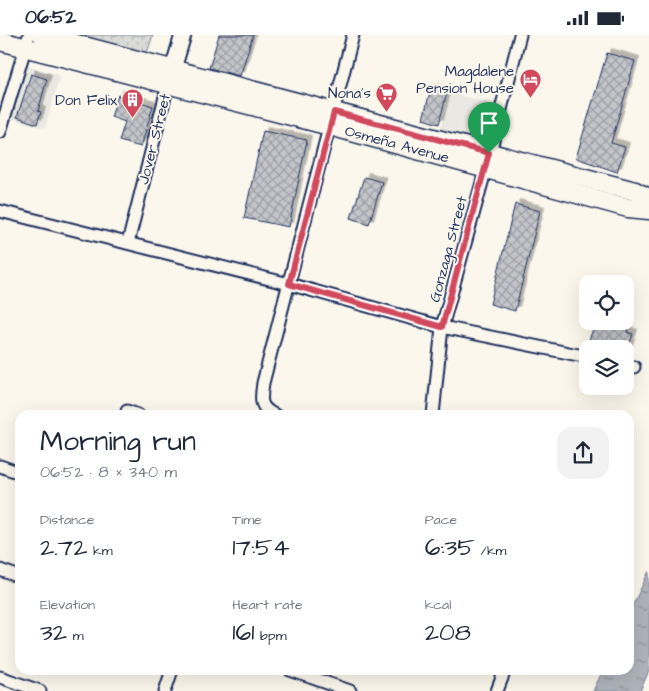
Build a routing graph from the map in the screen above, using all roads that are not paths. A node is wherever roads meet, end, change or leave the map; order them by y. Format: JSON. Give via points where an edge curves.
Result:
{"nodes":[{"id":1,"x":42,"y":35,"type":"edge"},
{"id":2,"x":182,"y":35,"type":"edge"},
{"id":3,"x":354,"y":35,"type":"edge"},
{"id":4,"x":520,"y":35,"type":"edge"},
{"id":5,"x":0,"y":41,"type":"edge"},
{"id":6,"x":27,"y":41,"type":"edge"},
{"id":7,"x":170,"y":77,"type":"junction"},
{"id":8,"x":332,"y":119,"type":"junction"},
{"id":9,"x":0,"y":132,"type":"edge"},
{"id":10,"x":488,"y":161,"type":"junction"},
{"id":11,"x":649,"y":198,"type":"edge"},
{"id":12,"x":649,"y":209,"type":"edge"},
{"id":13,"x":0,"y":211,"type":"edge"},
{"id":14,"x":128,"y":243,"type":"junction"},
{"id":15,"x":289,"y":284,"type":"junction"},
{"id":16,"x":442,"y":327,"type":"junction"},
{"id":17,"x":579,"y":355,"type":"edge"},
{"id":18,"x":266,"y":410,"type":"edge"},
{"id":19,"x":434,"y":410,"type":"edge"},
{"id":20,"x":0,"y":466,"type":"edge"},
{"id":21,"x":15,"y":471,"type":"edge"},
{"id":22,"x":0,"y":570,"type":"edge"},
{"id":23,"x":15,"y":575,"type":"edge"},
{"id":24,"x":170,"y":675,"type":"edge"},
{"id":25,"x":304,"y":675,"type":"edge"},
{"id":26,"x":503,"y":675,"type":"edge"},
{"id":27,"x":0,"y":677,"type":"edge"},
{"id":28,"x":40,"y":691,"type":"edge"},
{"id":29,"x":164,"y":691,"type":"edge"},
{"id":30,"x":350,"y":691,"type":"edge"},
{"id":31,"x":497,"y":691,"type":"edge"}],
"edges":[{"from":1,"to":7,"type":"main road","name":"Osmeña Avenue"},
{"from":2,"to":7,"type":"street","name":"Jover Street"},
{"from":3,"to":8,"type":"street"},
{"from":4,"to":10,"type":"street","name":"Gonzaga Street"},
{"from":5,"to":6,"type":"main road","name":"Osmeña Avenue"},
{"from":6,"to":7,"type":"main road","name":"Osmeña Avenue"},
{"from":6,"to":9,"type":"street"},
{"from":7,"to":8,"type":"main road","name":"Osmeña Avenue"},
{"from":7,"to":14,"type":"street","name":"Jover Street"},
{"from":8,"to":10,"type":"main road","name":"Osmeña Avenue"},
{"from":8,"to":15,"type":"street"},
{"from":10,"to":11,"type":"main road","name":"Osmeña Avenue","via":[[635,191]]},
{"from":10,"to":12,"type":"main road","name":"Osmeña Avenue","via":[[628,208]]},
{"from":10,"to":16,"type":"street","name":"Gonzaga Street"},
{"from":13,"to":14,"type":"street"},
{"from":14,"to":15,"type":"street"},
{"from":15,"to":16,"type":"street"},
{"from":15,"to":18,"type":"street","via":[[263,383],[260,401]]},
{"from":16,"to":17,"type":"street"},
{"from":16,"to":19,"type":"street","name":"Gonzaga Street"},
{"from":20,"to":21,"type":"street"},
{"from":22,"to":23,"type":"street"},
{"from":24,"to":29,"type":"street"},
{"from":25,"to":30,"type":"street"},
{"from":26,"to":31,"type":"street"},
{"from":27,"to":28,"type":"street"}]}
